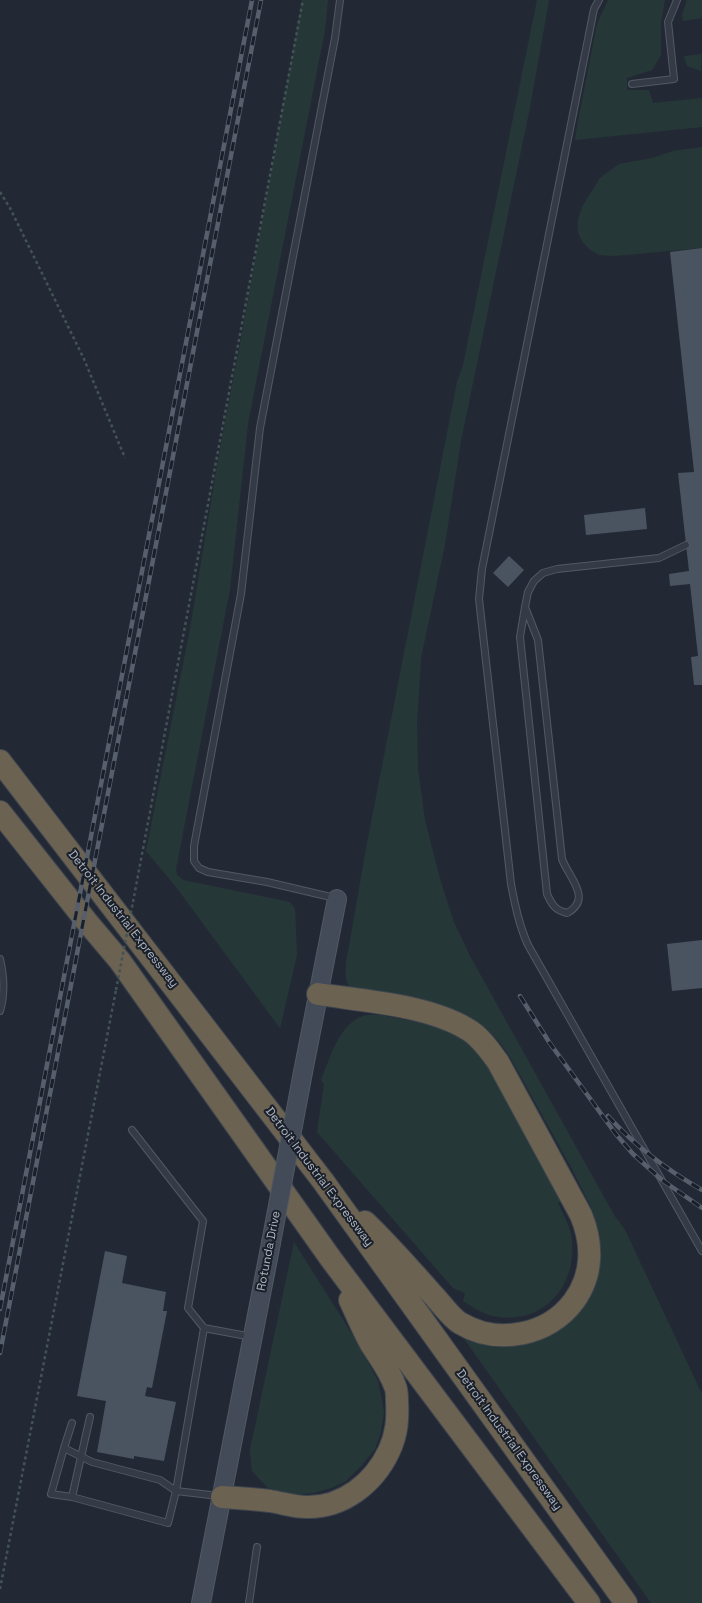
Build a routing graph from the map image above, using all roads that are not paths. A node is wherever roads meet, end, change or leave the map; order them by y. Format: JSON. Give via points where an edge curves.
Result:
{"nodes":[{"id":1,"x":340,"y":0,"type":"edge"},
{"id":2,"x":599,"y":0,"type":"edge"},
{"id":3,"x":677,"y":0,"type":"edge"},
{"id":4,"x":632,"y":84,"type":"dead end"},
{"id":5,"x":686,"y":546,"type":"dead end"},
{"id":6,"x":526,"y":607,"type":"junction"},
{"id":7,"x":0,"y":761,"type":"edge"},
{"id":8,"x":0,"y":812,"type":"edge"},
{"id":9,"x":337,"y":899,"type":"joint"},
{"id":10,"x":0,"y":959,"type":"edge"},
{"id":11,"x":318,"y":994,"type":"junction"},
{"id":12,"x":0,"y":1011,"type":"edge"},
{"id":13,"x":132,"y":1130,"type":"dead end"},
{"id":14,"x":323,"y":1181,"type":"junction"},
{"id":15,"x":702,"y":1251,"type":"edge"},
{"id":16,"x":331,"y":1259,"type":"junction"},
{"id":17,"x":204,"y":1328,"type":"junction"},
{"id":18,"x":253,"y":1337,"type":"junction"},
{"id":19,"x":90,"y":1417,"type":"dead end"},
{"id":20,"x":72,"y":1423,"type":"dead end"},
{"id":21,"x":64,"y":1448,"type":"junction"},
{"id":22,"x":81,"y":1458,"type":"junction"},
{"id":23,"x":176,"y":1491,"type":"junction"},
{"id":24,"x":222,"y":1496,"type":"junction"},
{"id":25,"x":72,"y":1497,"type":"junction"},
{"id":26,"x":257,"y":1547,"type":"dead end"},
{"id":27,"x":201,"y":1603,"type":"edge"},
{"id":28,"x":249,"y":1603,"type":"edge"},
{"id":29,"x":590,"y":1603,"type":"edge"},
{"id":30,"x":626,"y":1603,"type":"edge"}],
"edges":[{"from":1,"to":9,"type":"lane","via":[[335,38],[260,428],[241,594],[194,846],[194,861],[199,868],[208,872],[267,882]]},
{"from":2,"to":15,"type":"lane","via":[[594,9],[482,569],[479,599],[511,884],[522,931]]},
{"from":3,"to":4,"type":"lane","via":[[668,22],[674,79]]},
{"from":5,"to":6,"type":"lane","via":[[659,558],[557,569],[543,573],[534,581],[528,592]]},
{"from":6,"to":6,"type":"lane","via":[[520,637],[547,894],[552,905],[567,913],[575,909],[579,895],[562,859],[538,640]]},
{"from":7,"to":14,"type":"highway","name":"Detroit Industrial Expressway"},
{"from":8,"to":16,"type":"highway","via":[[120,961]]},
{"from":9,"to":11,"type":"main road","name":"Rotunda Drive"},
{"from":10,"to":12,"type":"lane","via":[[4,974],[4,991]]},
{"from":11,"to":14,"type":"highway","via":[[432,1014],[469,1029],[483,1043],[498,1062],[581,1215],[589,1237],[590,1256],[587,1275],[580,1293],[554,1321],[536,1330],[516,1335],[488,1334],[473,1330],[459,1322],[396,1252]]},
{"from":11,"to":18,"type":"main road","name":"Rotunda Drive","bridge":true},
{"from":13,"to":17,"type":"lane","via":[[203,1220],[188,1308]]},
{"from":14,"to":30,"type":"highway","name":"Detroit Industrial Expressway"},
{"from":16,"to":24,"type":"highway","via":[[366,1333],[396,1387],[398,1419],[392,1444],[375,1474],[365,1484],[353,1494],[325,1506],[307,1507]]},
{"from":16,"to":29,"type":"highway"},
{"from":17,"to":18,"type":"lane"},
{"from":17,"to":23,"type":"lane"},
{"from":18,"to":24,"type":"main road","name":"Rotunda Drive"},
{"from":19,"to":22,"type":"lane"},
{"from":20,"to":21,"type":"lane"},
{"from":21,"to":22,"type":"lane"},
{"from":21,"to":25,"type":"lane","via":[[51,1494]]},
{"from":22,"to":23,"type":"lane","via":[[160,1480]]},
{"from":22,"to":25,"type":"lane"},
{"from":23,"to":24,"type":"lane"},
{"from":23,"to":25,"type":"lane","via":[[168,1523]]},
{"from":24,"to":27,"type":"main road","name":"Rotunda Drive"},
{"from":26,"to":28,"type":"lane"}]}
